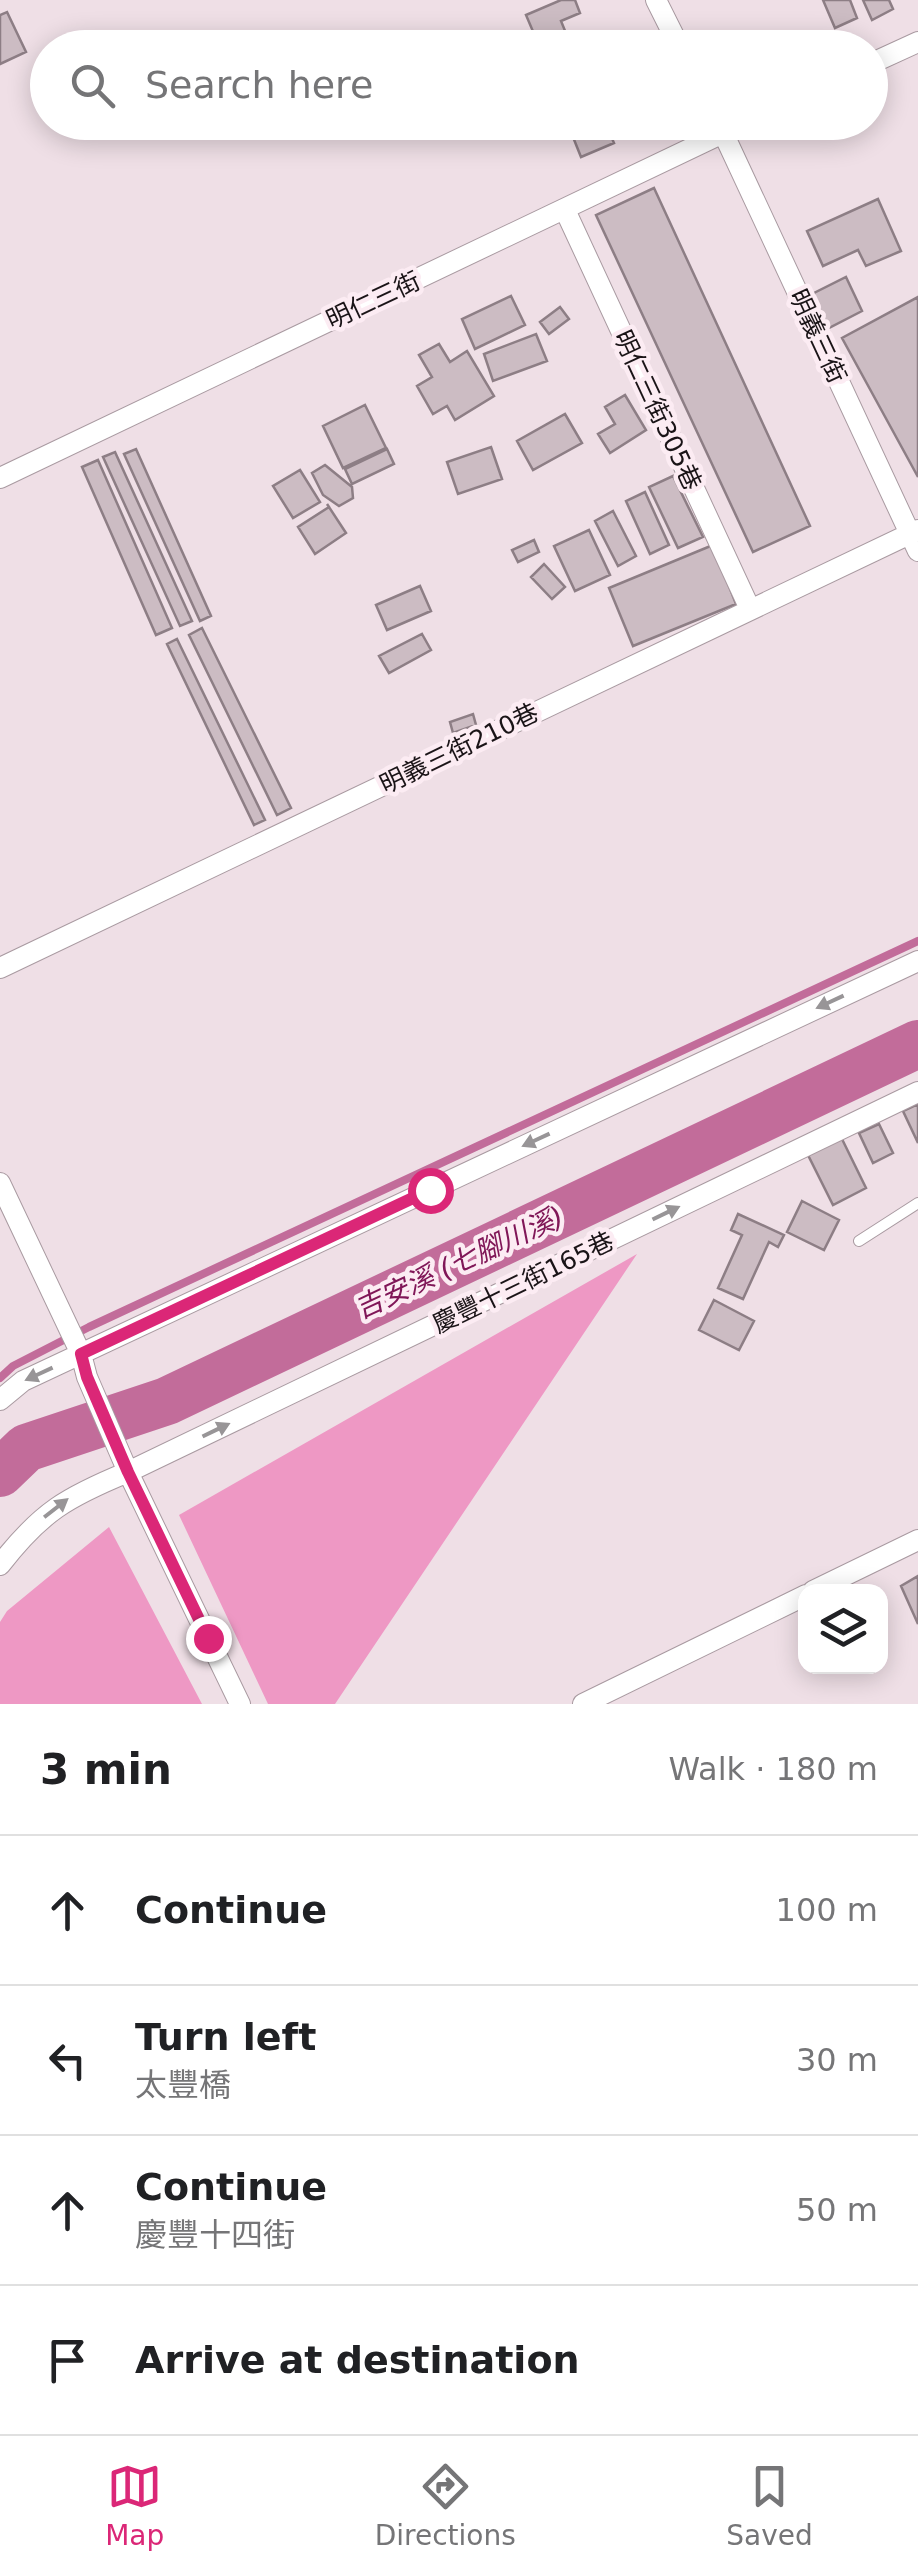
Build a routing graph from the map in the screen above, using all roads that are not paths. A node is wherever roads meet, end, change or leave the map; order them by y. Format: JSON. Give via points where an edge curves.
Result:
{"nodes":[{"id":1,"x":656,"y":0,"type":"edge"},
{"id":2,"x":671,"y":30,"type":"edge"},
{"id":3,"x":918,"y":42,"type":"edge"},
{"id":4,"x":888,"y":56,"type":"edge"},
{"id":5,"x":698,"y":140,"type":"edge"},
{"id":6,"x":727,"y":140,"type":"edge"},
{"id":7,"x":565,"y":210,"type":"junction"},
{"id":8,"x":0,"y":478,"type":"edge"},
{"id":9,"x":915,"y":538,"type":"edge"},
{"id":10,"x":750,"y":610,"type":"junction"},
{"id":11,"x":918,"y":960,"type":"edge"},
{"id":12,"x":0,"y":968,"type":"edge"},
{"id":13,"x":918,"y":1092,"type":"edge"},
{"id":14,"x":0,"y":1183,"type":"edge"},
{"id":15,"x":918,"y":1203,"type":"edge"},
{"id":16,"x":859,"y":1242,"type":"dead end"},
{"id":17,"x":81,"y":1354,"type":"junction"},
{"id":18,"x":0,"y":1400,"type":"edge"},
{"id":19,"x":125,"y":1464,"type":"junction"},
{"id":20,"x":918,"y":1540,"type":"edge"},
{"id":21,"x":0,"y":1565,"type":"edge"},
{"id":22,"x":829,"y":1584,"type":"edge"},
{"id":23,"x":798,"y":1599,"type":"edge"},
{"id":24,"x":240,"y":1704,"type":"edge"},
{"id":25,"x":583,"y":1704,"type":"edge"}],
"edges":[{"from":1,"to":2,"type":"street"},
{"from":3,"to":4,"type":"street"},
{"from":5,"to":7,"type":"street","name":"明仁三街"},
{"from":6,"to":9,"type":"street","name":"明義三街"},
{"from":7,"to":8,"type":"street","name":"明仁三街"},
{"from":7,"to":10,"type":"street","name":"明仁三街305巷"},
{"from":9,"to":10,"type":"street","name":"明義三街210巷"},
{"from":10,"to":12,"type":"street","name":"明義三街210巷"},
{"from":11,"to":17,"type":"street","one_way":true},
{"from":19,"to":13,"type":"street","name":"慶豐十三街165巷","one_way":true},
{"from":14,"to":17,"type":"street"},
{"from":15,"to":16,"type":"lane"},
{"from":17,"to":18,"type":"street","one_way":true,"via":[[23,1381]]},
{"from":17,"to":19,"type":"street"},
{"from":21,"to":19,"type":"street","name":"慶豐十三街165巷","one_way":true,"via":[[26,1532]]},
{"from":19,"to":24,"type":"street"},
{"from":20,"to":22,"type":"street"},
{"from":23,"to":25,"type":"street"}]}
